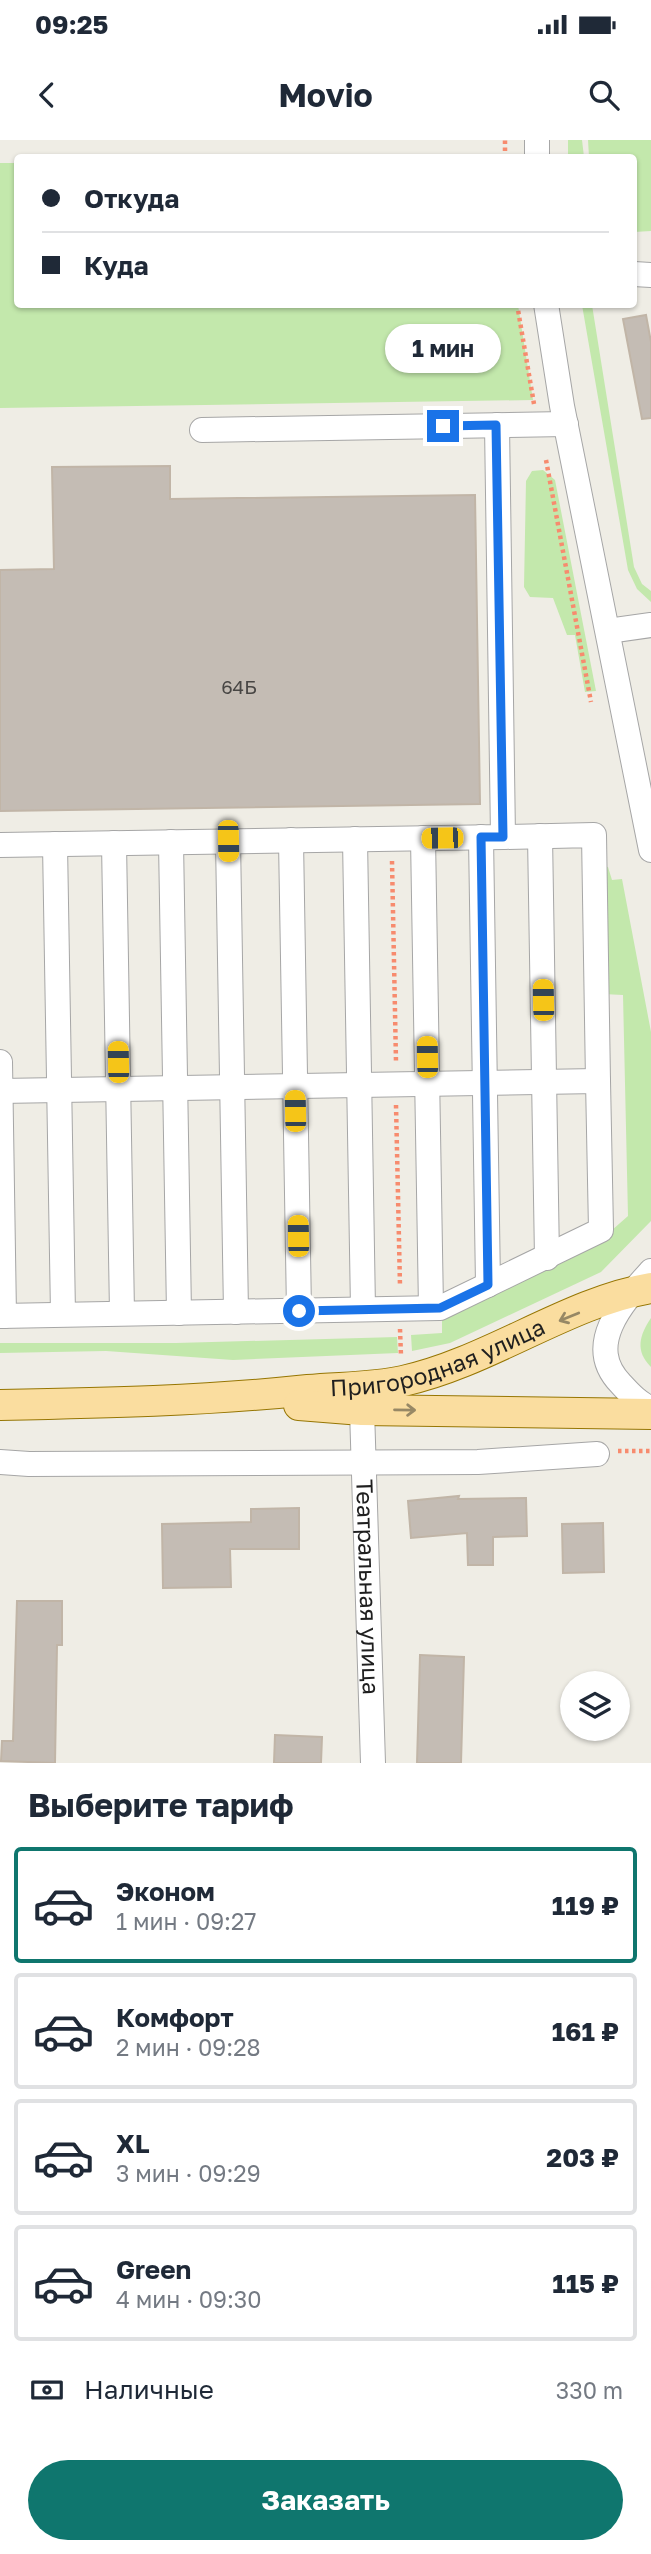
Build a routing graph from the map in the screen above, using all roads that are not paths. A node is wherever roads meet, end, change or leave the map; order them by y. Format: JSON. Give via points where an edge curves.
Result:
{"nodes":[{"id":1,"x":547,"y":308,"type":"edge"},
{"id":2,"x":566,"y":424,"type":"junction"},
{"id":3,"x":496,"y":425,"type":"junction"},
{"id":4,"x":202,"y":430,"type":"dead end"},
{"id":5,"x":651,"y":625,"type":"edge"},
{"id":6,"x":608,"y":631,"type":"junction"},
{"id":7,"x":540,"y":836,"type":"junction"},
{"id":8,"x":492,"y":837,"type":"junction"},
{"id":9,"x":423,"y":838,"type":"junction"},
{"id":10,"x":355,"y":839,"type":"junction"},
{"id":11,"x":291,"y":840,"type":"junction"},
{"id":12,"x":228,"y":841,"type":"junction"},
{"id":13,"x":171,"y":842,"type":"junction"},
{"id":14,"x":114,"y":843,"type":"junction"},
{"id":15,"x":55,"y":844,"type":"junction"},
{"id":16,"x":0,"y":845,"type":"edge"},
{"id":17,"x":651,"y":850,"type":"edge"},
{"id":18,"x":0,"y":1062,"type":"edge"},
{"id":19,"x":598,"y":1081,"type":"junction"},
{"id":20,"x":544,"y":1082,"type":"junction"},
{"id":21,"x":485,"y":1083,"type":"junction"},
{"id":22,"x":427,"y":1084,"type":"junction"},
{"id":23,"x":359,"y":1085,"type":"junction"},
{"id":24,"x":295,"y":1086,"type":"junction"},
{"id":25,"x":232,"y":1087,"type":"junction"},
{"id":26,"x":175,"y":1088,"type":"junction"},
{"id":27,"x":119,"y":1089,"type":"junction"},
{"id":28,"x":59,"y":1090,"type":"junction"},
{"id":29,"x":0,"y":1091,"type":"edge"},
{"id":30,"x":547,"y":1258,"type":"junction"},
{"id":31,"x":645,"y":1284,"type":"edge"},
{"id":32,"x":488,"y":1285,"type":"junction"},
{"id":33,"x":431,"y":1308,"type":"junction"},
{"id":34,"x":363,"y":1309,"type":"junction"},
{"id":35,"x":299,"y":1311,"type":"junction"},
{"id":36,"x":178,"y":1312,"type":"junction"},
{"id":37,"x":236,"y":1312,"type":"junction"},
{"id":38,"x":122,"y":1313,"type":"junction"},
{"id":39,"x":63,"y":1314,"type":"junction"},
{"id":40,"x":2,"y":1316,"type":"edge"},
{"id":41,"x":215,"y":1400,"type":"junction"},
{"id":42,"x":0,"y":1405,"type":"edge"},
{"id":43,"x":651,"y":1409,"type":"edge"},
{"id":44,"x":362,"y":1410,"type":"junction"},
{"id":45,"x":651,"y":1414,"type":"edge"},
{"id":46,"x":597,"y":1454,"type":"road end"},
{"id":47,"x":364,"y":1461,"type":"junction"},
{"id":48,"x":0,"y":1462,"type":"edge"},
{"id":49,"x":373,"y":1763,"type":"edge"}],
"edges":[{"from":1,"to":2,"type":"street"},
{"from":2,"to":3,"type":"street"},
{"from":2,"to":6,"type":"street"},
{"from":3,"to":4,"type":"street"},
{"from":3,"to":8,"type":"street"},
{"from":5,"to":6,"type":"street"},
{"from":6,"to":17,"type":"street"},
{"from":7,"to":8,"type":"street"},
{"from":7,"to":19,"type":"street","via":[[594,835]]},
{"from":7,"to":20,"type":"street"},
{"from":8,"to":9,"type":"street"},
{"from":8,"to":21,"type":"street"},
{"from":9,"to":10,"type":"street"},
{"from":9,"to":22,"type":"street"},
{"from":10,"to":11,"type":"street"},
{"from":10,"to":23,"type":"street"},
{"from":11,"to":12,"type":"street"},
{"from":11,"to":24,"type":"street"},
{"from":12,"to":13,"type":"street"},
{"from":12,"to":25,"type":"street"},
{"from":13,"to":14,"type":"street"},
{"from":13,"to":26,"type":"street"},
{"from":14,"to":15,"type":"street"},
{"from":14,"to":27,"type":"street"},
{"from":15,"to":16,"type":"street"},
{"from":15,"to":28,"type":"street"},
{"from":18,"to":29,"type":"street"},
{"from":19,"to":20,"type":"street"},
{"from":19,"to":30,"type":"street","via":[[601,1230]]},
{"from":20,"to":21,"type":"street"},
{"from":20,"to":30,"type":"street"},
{"from":21,"to":22,"type":"street"},
{"from":21,"to":32,"type":"street"},
{"from":22,"to":23,"type":"street"},
{"from":22,"to":33,"type":"street"},
{"from":23,"to":24,"type":"street"},
{"from":23,"to":34,"type":"street"},
{"from":24,"to":25,"type":"street"},
{"from":24,"to":35,"type":"street"},
{"from":25,"to":26,"type":"street"},
{"from":25,"to":37,"type":"street"},
{"from":26,"to":27,"type":"street"},
{"from":26,"to":36,"type":"street"},
{"from":27,"to":28,"type":"street"},
{"from":27,"to":38,"type":"street"},
{"from":28,"to":29,"type":"street"},
{"from":28,"to":39,"type":"street"},
{"from":29,"to":40,"type":"street"},
{"from":30,"to":32,"type":"street"},
{"from":31,"to":41,"type":"main road","name":"Пригородная улица","one_way":true,"via":[[468,1362],[401,1381]]},
{"from":31,"to":43,"type":"street","via":[[615,1314],[605,1338],[606,1362],[631,1395]]},
{"from":32,"to":33,"type":"street"},
{"from":33,"to":34,"type":"street"},
{"from":34,"to":35,"type":"street"},
{"from":35,"to":37,"type":"street"},
{"from":36,"to":37,"type":"street"},
{"from":36,"to":38,"type":"street"},
{"from":38,"to":39,"type":"street"},
{"from":39,"to":40,"type":"street"},
{"from":41,"to":42,"type":"main road","name":"Пригородная улица"},
{"from":41,"to":44,"type":"main road","name":"Пригородная улица"},
{"from":44,"to":45,"type":"main road","name":"Пригородная улица","one_way":true},
{"from":44,"to":47,"type":"street","name":"Театральная улица"},
{"from":46,"to":47,"type":"street","via":[[478,1462]]},
{"from":47,"to":48,"type":"street"},
{"from":47,"to":49,"type":"street","name":"Театральная улица"}]}
